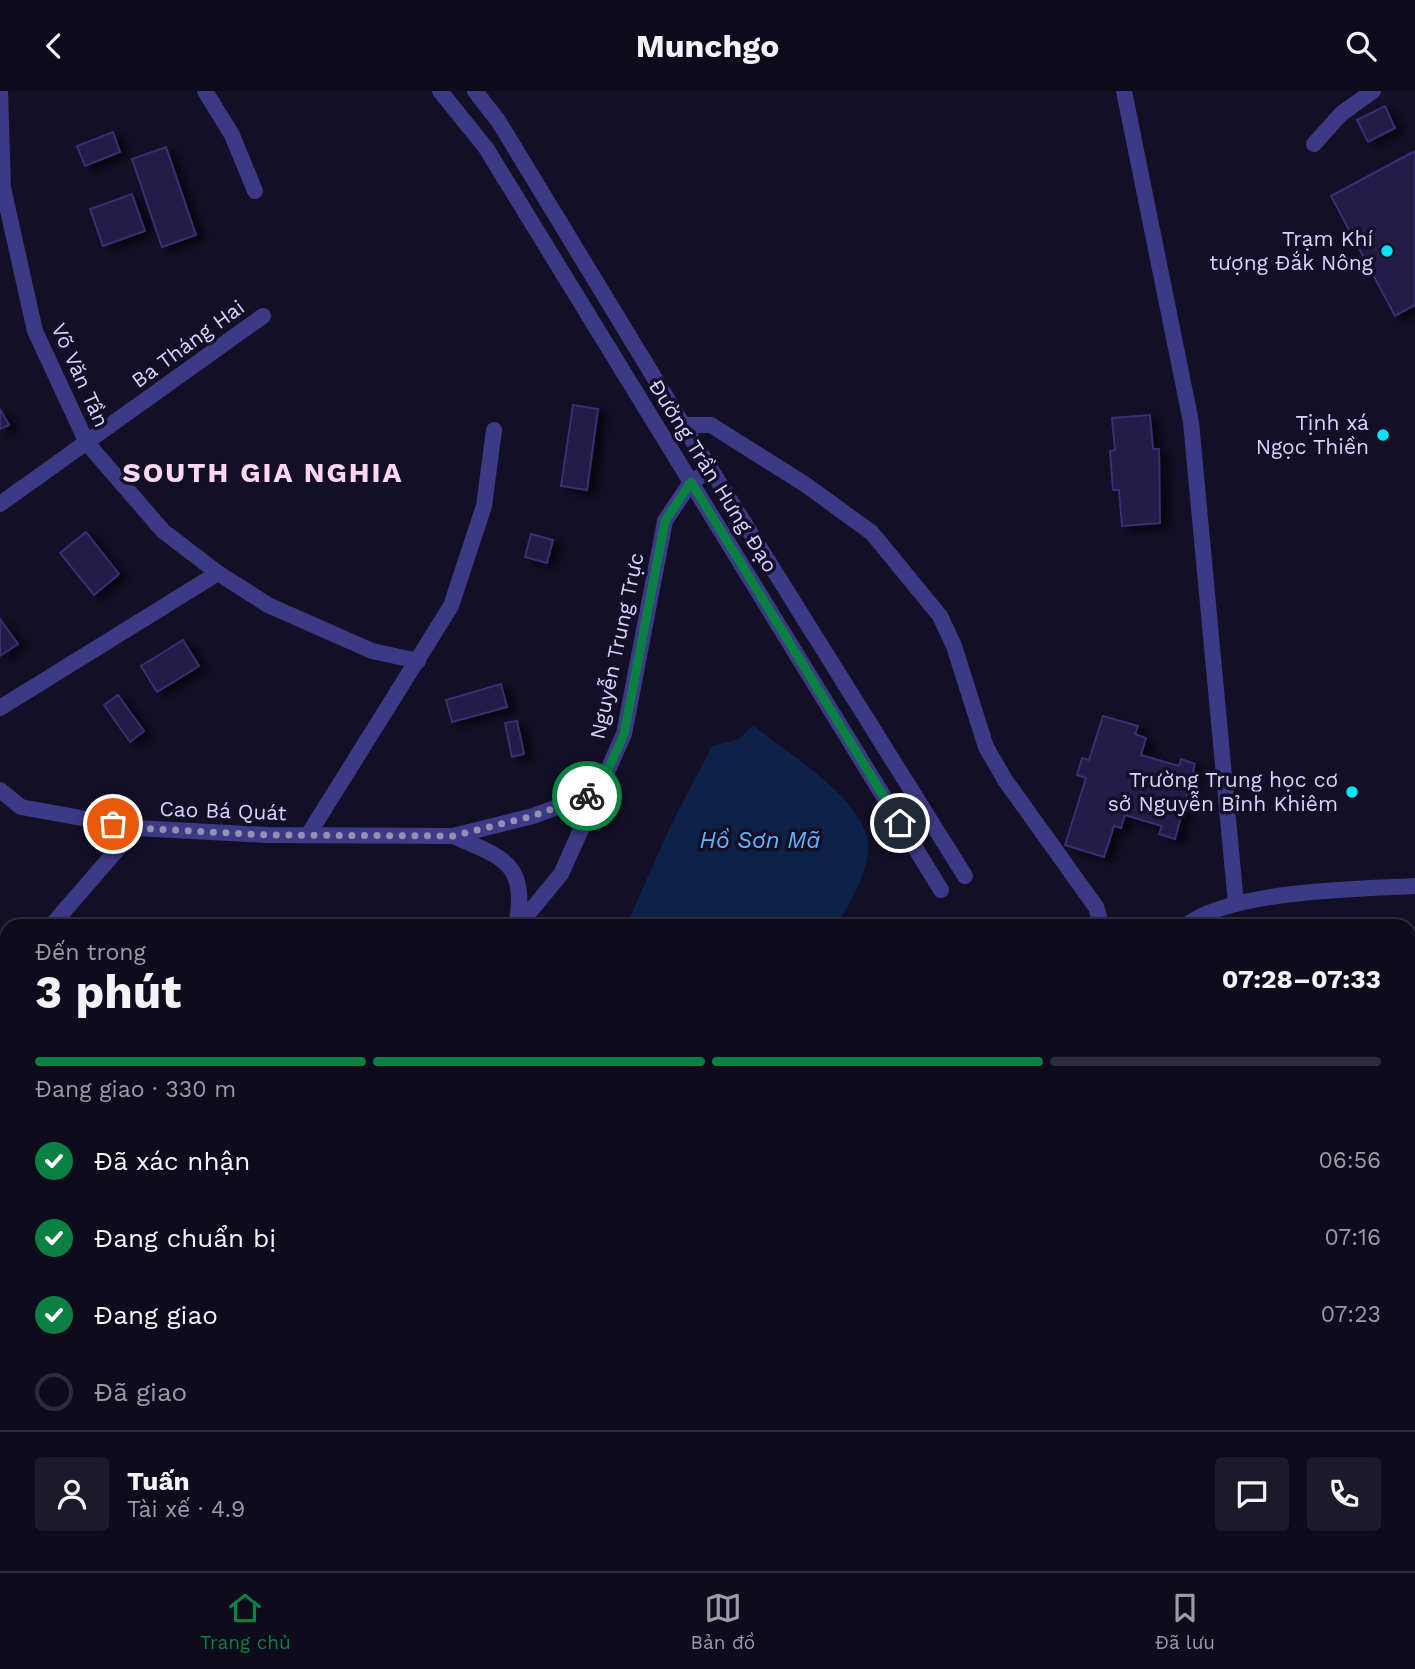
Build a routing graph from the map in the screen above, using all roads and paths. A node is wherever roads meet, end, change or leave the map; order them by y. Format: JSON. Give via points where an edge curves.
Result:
{"nodes":[{"id":1,"x":0,"y":91,"type":"edge"},
{"id":2,"x":205,"y":91,"type":"edge"},
{"id":3,"x":440,"y":91,"type":"edge"},
{"id":4,"x":475,"y":91,"type":"edge"},
{"id":5,"x":1124,"y":91,"type":"edge"},
{"id":6,"x":1373,"y":91,"type":"edge"},
{"id":7,"x":1314,"y":144,"type":"dead end"},
{"id":8,"x":255,"y":191,"type":"dead end"},
{"id":9,"x":263,"y":316,"type":"dead end"},
{"id":10,"x":683,"y":425,"type":"junction"},
{"id":11,"x":494,"y":430,"type":"dead end"},
{"id":12,"x":87,"y":443,"type":"junction"},
{"id":13,"x":712,"y":470,"type":"junction"},
{"id":14,"x":691,"y":482,"type":"junction"},
{"id":15,"x":0,"y":504,"type":"edge"},
{"id":16,"x":218,"y":572,"type":"junction"},
{"id":17,"x":418,"y":661,"type":"junction"},
{"id":18,"x":0,"y":708,"type":"edge"},
{"id":19,"x":868,"y":720,"type":"junction"},
{"id":20,"x":846,"y":734,"type":"junction"},
{"id":21,"x":0,"y":790,"type":"edge"},
{"id":22,"x":598,"y":792,"type":"junction"},
{"id":23,"x":136,"y":828,"type":"junction"},
{"id":24,"x":308,"y":835,"type":"junction"},
{"id":25,"x":453,"y":836,"type":"junction"},
{"id":26,"x":965,"y":876,"type":"dead end"},
{"id":27,"x":1415,"y":886,"type":"edge"},
{"id":28,"x":941,"y":890,"type":"dead end"},
{"id":29,"x":1236,"y":904,"type":"junction"},
{"id":30,"x":57,"y":919,"type":"edge"},
{"id":31,"x":517,"y":919,"type":"edge"},
{"id":32,"x":523,"y":919,"type":"edge"},
{"id":33,"x":1100,"y":919,"type":"edge"},
{"id":34,"x":1201,"y":919,"type":"edge"}],
"edges":[{"from":1,"to":12,"type":"street","name":"Võ Văn Tần","via":[[3,188],[35,331]]},
{"from":2,"to":8,"type":"street","via":[[232,135]]},
{"from":3,"to":14,"type":"street","name":"Đường Trần Hưng Đạo","via":[[486,148]]},
{"from":4,"to":10,"type":"street","name":"Đường Trần Hưng Đạo","via":[[499,122]]},
{"from":5,"to":29,"type":"street","via":[[1191,422]]},
{"from":6,"to":7,"type":"street","via":[[1341,114]]},
{"from":9,"to":12,"type":"street","name":"Ba Tháng Hai"},
{"from":10,"to":13,"type":"street","name":"Đường Trần Hưng Đạo"},
{"from":10,"to":33,"type":"street","via":[[711,425],[872,533],[940,616],[986,747]]},
{"from":11,"to":17,"type":"street","via":[[485,506],[451,606]]},
{"from":12,"to":15,"type":"street","name":"Ba Tháng Hai"},
{"from":12,"to":16,"type":"street","name":"Võ Văn Tần","via":[[163,531]]},
{"from":13,"to":14,"type":"street"},
{"from":13,"to":19,"type":"street","name":"Đường Trần Hưng Đạo"},
{"from":14,"to":20,"type":"street","name":"Đường Trần Hưng Đạo"},
{"from":14,"to":22,"type":"street","name":"Nguyễn Trung Trực","via":[[665,521],[624,734]]},
{"from":16,"to":17,"type":"street","name":"Võ Văn Tần","via":[[268,605],[372,651]]},
{"from":16,"to":18,"type":"street"},
{"from":17,"to":24,"type":"street"},
{"from":19,"to":20,"type":"street"},
{"from":19,"to":26,"type":"street","name":"Đường Trần Hưng Đạo"},
{"from":20,"to":28,"type":"street","name":"Đường Trần Hưng Đạo"},
{"from":21,"to":23,"type":"street","name":"Cao Bá Quát","via":[[21,807]]},
{"from":22,"to":25,"type":"street","name":"Cao Bá Quát","via":[[533,816]]},
{"from":22,"to":32,"type":"street","name":"Nguyễn Trung Trực","via":[[561,874]]},
{"from":23,"to":24,"type":"street","name":"Cao Bá Quát"},
{"from":23,"to":30,"type":"street"},
{"from":24,"to":25,"type":"street","name":"Cao Bá Quát"},
{"from":25,"to":31,"type":"street","name":"Cao Bá Quát","via":[[502,857],[516,876]]},
{"from":27,"to":29,"type":"street","via":[[1286,894]]},
{"from":29,"to":34,"type":"street"}]}
